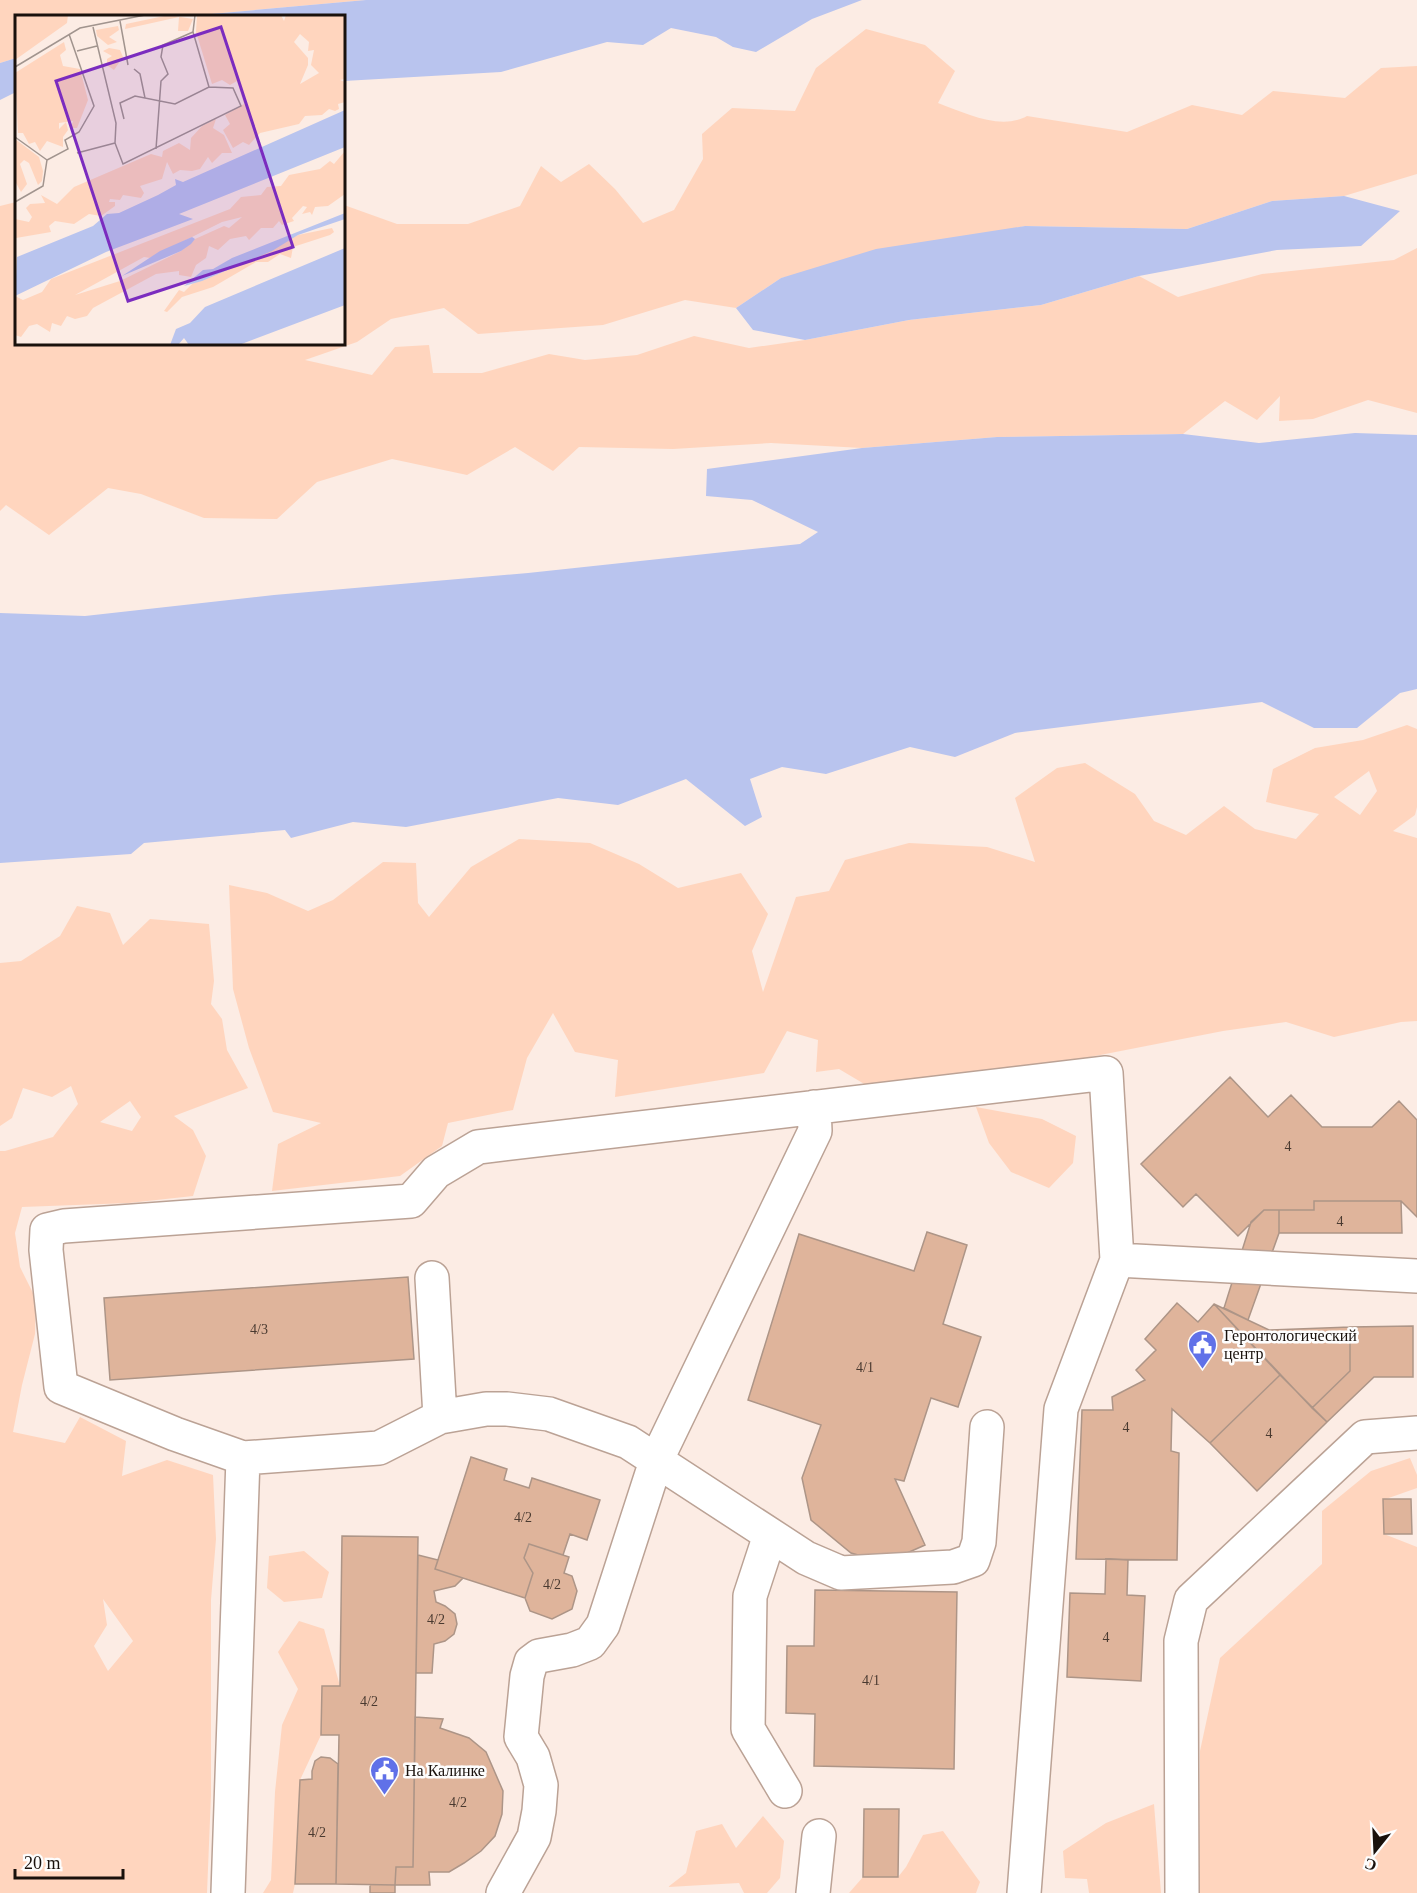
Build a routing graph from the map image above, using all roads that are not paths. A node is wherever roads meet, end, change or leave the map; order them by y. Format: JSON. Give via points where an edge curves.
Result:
{"nodes":[{"id":1,"x":814,"y":1107,"type":"junction"},
{"id":2,"x":1117,"y":1260,"type":"junction"},
{"id":3,"x":1417,"y":1276,"type":"edge"},
{"id":4,"x":432,"y":1278,"type":"dead end"},
{"id":5,"x":440,"y":1417,"type":"junction"},
{"id":6,"x":987,"y":1427,"type":"dead end"},
{"id":7,"x":1417,"y":1433,"type":"edge"},
{"id":8,"x":243,"y":1458,"type":"junction"},
{"id":9,"x":656,"y":1461,"type":"junction"},
{"id":10,"x":770,"y":1535,"type":"junction"},
{"id":11,"x":785,"y":1791,"type":"dead end"},
{"id":12,"x":819,"y":1836,"type":"dead end"},
{"id":13,"x":228,"y":1893,"type":"edge"},
{"id":14,"x":503,"y":1893,"type":"edge"},
{"id":15,"x":813,"y":1893,"type":"edge"},
{"id":16,"x":1024,"y":1893,"type":"edge"},
{"id":17,"x":1182,"y":1893,"type":"edge"}],
"edges":[{"from":1,"to":2,"type":"lane","via":[[1106,1073]]},
{"from":1,"to":8,"type":"lane","via":[[478,1147],[436,1172],[411,1201],[47,1230],[61,1387]]},
{"from":1,"to":9,"type":"lane","via":[[814,1131]]},
{"from":2,"to":3,"type":"lane"},
{"from":2,"to":16,"type":"lane","via":[[1060,1408]]},
{"from":4,"to":5,"type":"lane"},
{"from":5,"to":8,"type":"lane","via":[[379,1448]]},
{"from":5,"to":9,"type":"lane","via":[[486,1409],[549,1414],[628,1442]]},
{"from":6,"to":10,"type":"lane","via":[[979,1542],[973,1560],[953,1567],[842,1573],[806,1558]]},
{"from":7,"to":17,"type":"lane","via":[[1365,1437],[1191,1600],[1181,1641]]},
{"from":8,"to":13,"type":"lane"},
{"from":9,"to":10,"type":"lane"},
{"from":9,"to":14,"type":"lane","via":[[603,1625],[590,1642],[539,1656],[531,1662],[520,1737],[533,1757],[541,1785],[539,1811],[534,1837]]},
{"from":10,"to":11,"type":"lane","via":[[750,1596],[748,1728]]},
{"from":12,"to":15,"type":"lane"}]}
